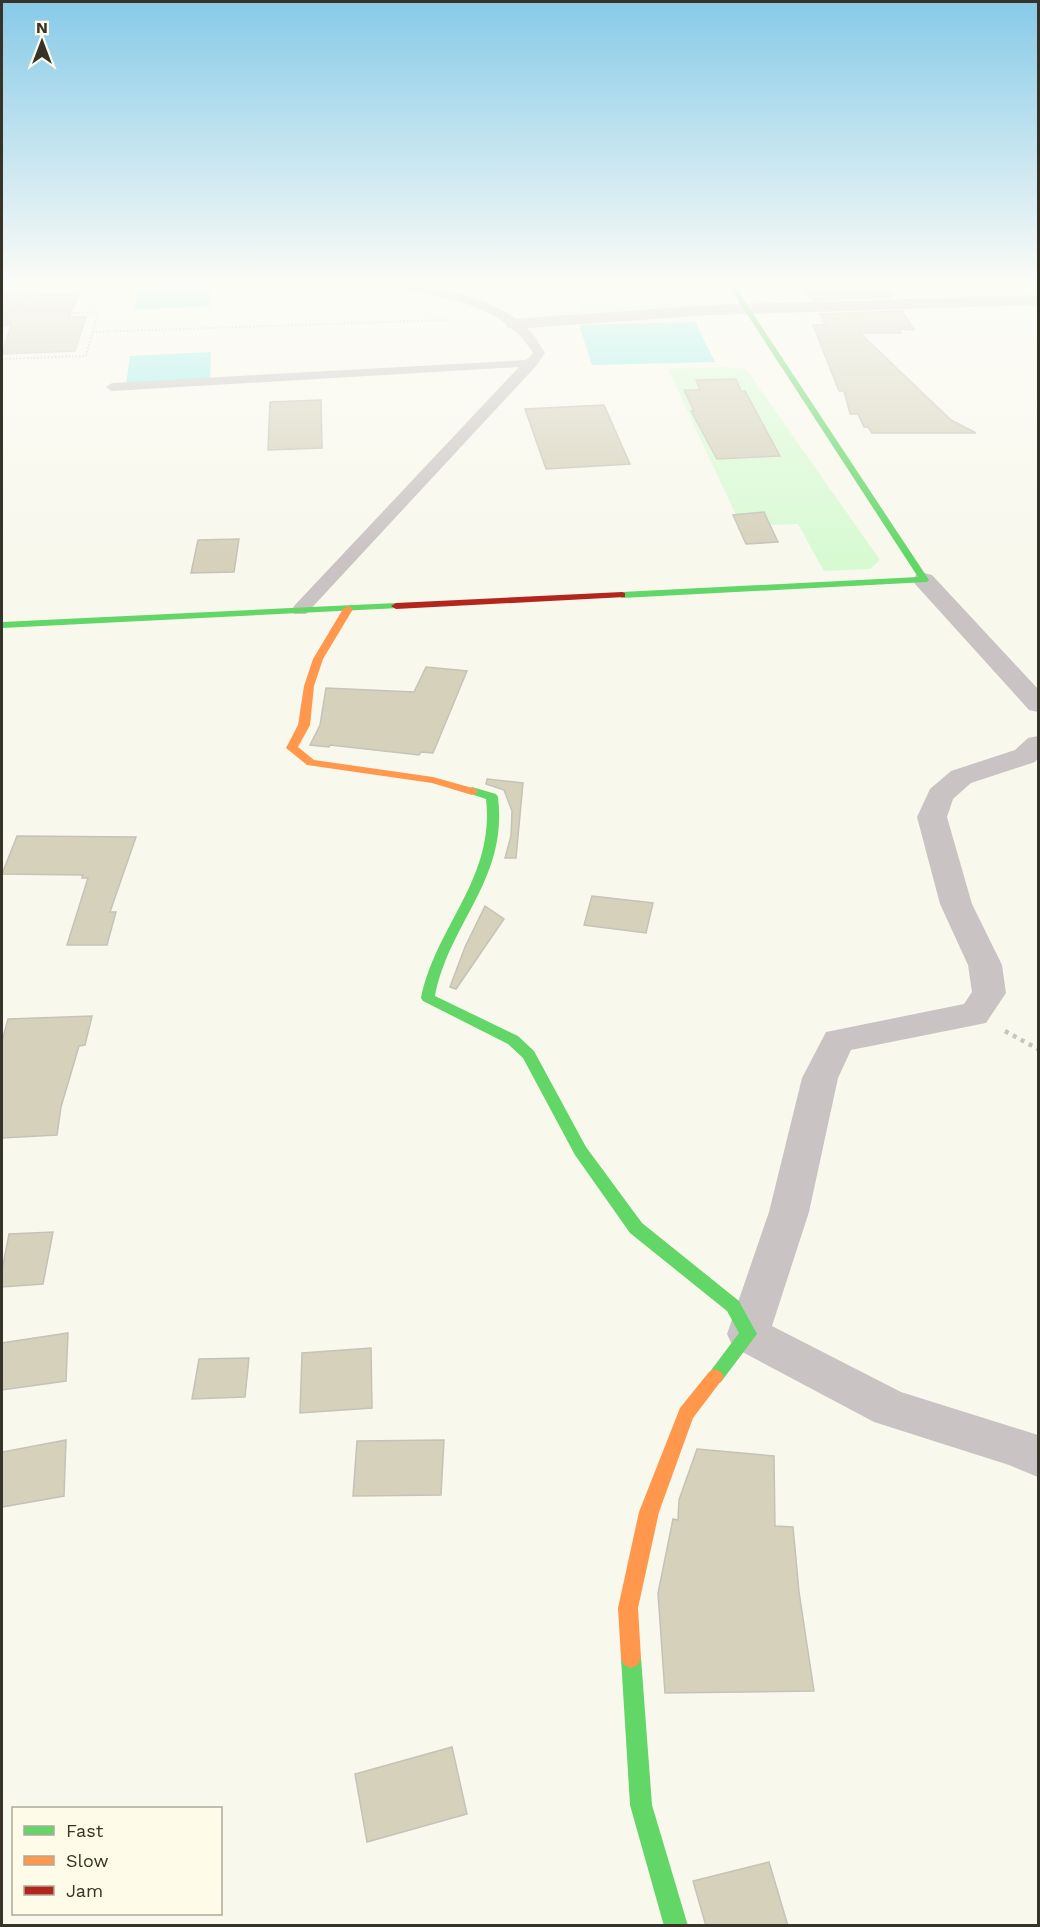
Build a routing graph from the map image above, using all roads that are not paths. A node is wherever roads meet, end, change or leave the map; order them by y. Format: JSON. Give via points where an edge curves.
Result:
{"nodes":[{"id":1,"x":323,"y":375,"type":"edge"},
{"id":2,"x":521,"y":375,"type":"edge"},
{"id":3,"x":790,"y":375,"type":"edge"},
{"id":4,"x":112,"y":387,"type":"dead end"},
{"id":5,"x":924,"y":580,"type":"junction"},
{"id":6,"x":348,"y":609,"type":"junction"},
{"id":7,"x":300,"y":610,"type":"junction"},
{"id":8,"x":2,"y":625,"type":"edge"},
{"id":9,"x":1038,"y":704,"type":"edge"},
{"id":10,"x":1038,"y":744,"type":"edge"},
{"id":11,"x":748,"y":1334,"type":"junction"},
{"id":12,"x":1038,"y":1457,"type":"edge"},
{"id":13,"x":676,"y":1926,"type":"edge"}],
"edges":[{"from":1,"to":4,"type":"lane"},
{"from":2,"to":7,"type":"lane"},
{"from":3,"to":5,"type":"street"},
{"from":5,"to":6,"type":"street"},
{"from":5,"to":9,"type":"street"},
{"from":6,"to":7,"type":"street"},
{"from":6,"to":11,"type":"street","via":[[318,659],[309,686],[304,725],[292,748],[310,763],[433,780],[492,798],[495,810],[489,860],[432,975],[428,998],[513,1040],[529,1055],[580,1151],[636,1228],[733,1306]]},
{"from":7,"to":8,"type":"street"},
{"from":10,"to":11,"type":"street","via":[[1025,756],[961,777],[940,795],[932,817],[956,904],[985,965],[989,993],[974,1015],[837,1041],[820,1078],[789,1212]]},
{"from":11,"to":12,"type":"street","via":[[890,1408]]},
{"from":11,"to":13,"type":"street","via":[[686,1414],[649,1512],[628,1608],[641,1805]]}]}
